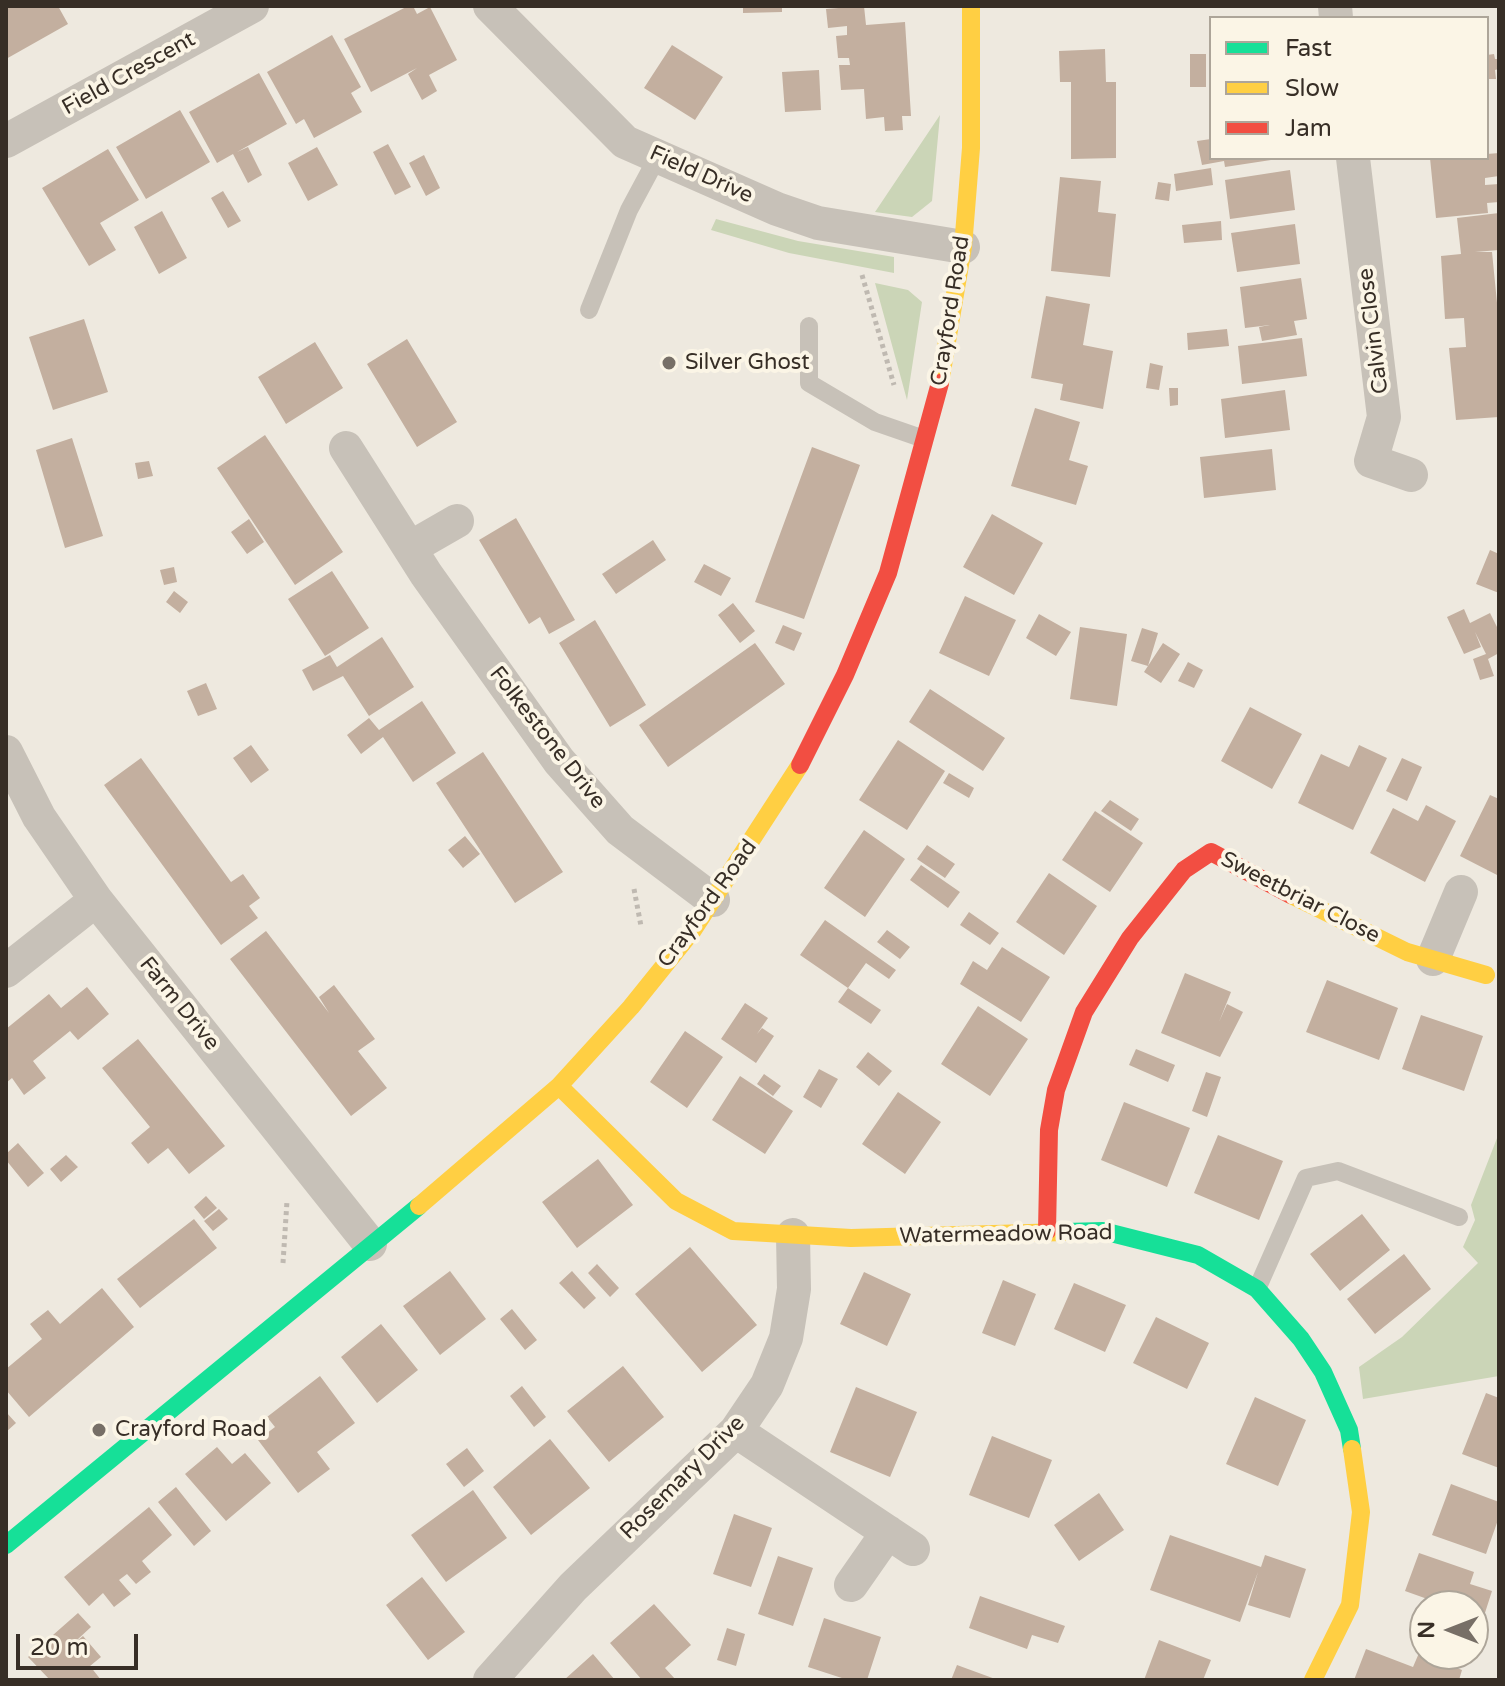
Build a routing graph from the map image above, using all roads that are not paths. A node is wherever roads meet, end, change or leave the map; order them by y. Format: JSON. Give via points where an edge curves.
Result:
{"nodes":[{"id":1,"x":252,"y":6,"type":"edge"},
{"id":2,"x":490,"y":6,"type":"edge"},
{"id":3,"x":971,"y":6,"type":"edge"},
{"id":4,"x":6,"y":141,"type":"edge"},
{"id":5,"x":658,"y":156,"type":"junction"},
{"id":6,"x":1353,"y":160,"type":"edge"},
{"id":7,"x":963,"y":247,"type":"junction"},
{"id":8,"x":589,"y":310,"type":"dead end"},
{"id":9,"x":809,"y":326,"type":"dead end"},
{"id":10,"x":926,"y":440,"type":"junction"},
{"id":11,"x":346,"y":448,"type":"dead end"},
{"id":12,"x":1411,"y":475,"type":"dead end"},
{"id":13,"x":457,"y":521,"type":"dead end"},
{"id":14,"x":410,"y":548,"type":"junction"},
{"id":15,"x":6,"y":752,"type":"edge"},
{"id":16,"x":1461,"y":892,"type":"dead end"},
{"id":17,"x":96,"y":900,"type":"junction"},
{"id":18,"x":713,"y":900,"type":"junction"},
{"id":19,"x":1433,"y":959,"type":"junction"},
{"id":20,"x":6,"y":971,"type":"edge"},
{"id":21,"x":1486,"y":975,"type":"dead end"},
{"id":22,"x":559,"y":1086,"type":"junction"},
{"id":23,"x":1459,"y":1217,"type":"dead end"},
{"id":24,"x":1047,"y":1231,"type":"junction"},
{"id":25,"x":793,"y":1235,"type":"junction"},
{"id":26,"x":370,"y":1244,"type":"junction"},
{"id":27,"x":1257,"y":1289,"type":"junction"},
{"id":28,"x":736,"y":1431,"type":"junction"},
{"id":29,"x":6,"y":1545,"type":"edge"},
{"id":30,"x":851,"y":1585,"type":"dead end"},
{"id":31,"x":490,"y":1680,"type":"edge"},
{"id":32,"x":1313,"y":1680,"type":"edge"}],
"edges":[{"from":1,"to":4,"type":"street","name":"Field Crescent"},
{"from":2,"to":5,"type":"street","name":"Field Drive","via":[[625,142]]},
{"from":3,"to":7,"type":"street","name":"Crayford Road","via":[[971,148]]},
{"from":5,"to":7,"type":"street","name":"Field Drive","via":[[818,223]]},
{"from":5,"to":8,"type":"lane","via":[[629,210]]},
{"from":6,"to":12,"type":"street","name":"Calvin Close","via":[[1384,417],[1371,461]]},
{"from":7,"to":10,"type":"street","name":"Crayford Road"},
{"from":9,"to":10,"type":"lane","via":[[809,383],[875,422]]},
{"from":10,"to":18,"type":"street","name":"Crayford Road","via":[[888,573],[838,689],[789,786]]},
{"from":11,"to":14,"type":"street","name":"Folkestone Drive"},
{"from":13,"to":14,"type":"street"},
{"from":14,"to":18,"type":"street","name":"Folkestone Drive","via":[[559,761],[635,842]]},
{"from":15,"to":17,"type":"street","name":"Farm Drive","via":[[39,817]]},
{"from":16,"to":19,"type":"street"},
{"from":17,"to":20,"type":"street"},
{"from":17,"to":26,"type":"street","name":"Farm Drive"},
{"from":18,"to":22,"type":"street","name":"Crayford Road","via":[[662,969]]},
{"from":19,"to":21,"type":"street","name":"Sweetbriar Close"},
{"from":19,"to":24,"type":"street","name":"Sweetbriar Close","via":[[1350,927],[1211,852],[1184,870],[1130,938],[1084,1012],[1056,1090],[1049,1130]]},
{"from":22,"to":25,"type":"street","name":"Watermeadow Road","via":[[676,1201],[733,1231]]},
{"from":22,"to":26,"type":"street","name":"Crayford Road"},
{"from":23,"to":27,"type":"lane","via":[[1338,1171],[1306,1178]]},
{"from":24,"to":25,"type":"street","name":"Watermeadow Road"},
{"from":24,"to":27,"type":"street","name":"Watermeadow Road","via":[[1103,1231],[1163,1243],[1198,1255]]},
{"from":25,"to":28,"type":"street","name":"Rosemary Drive","via":[[794,1289],[786,1338],[767,1385]]},
{"from":26,"to":29,"type":"street","name":"Crayford Road"},
{"from":27,"to":32,"type":"street","name":"Watermeadow Road","via":[[1323,1372],[1349,1430],[1356,1473],[1361,1512],[1350,1605]]},
{"from":28,"to":30,"type":"street","via":[[900,1540]]},
{"from":28,"to":31,"type":"street","name":"Rosemary Drive","via":[[573,1587]]}]}
